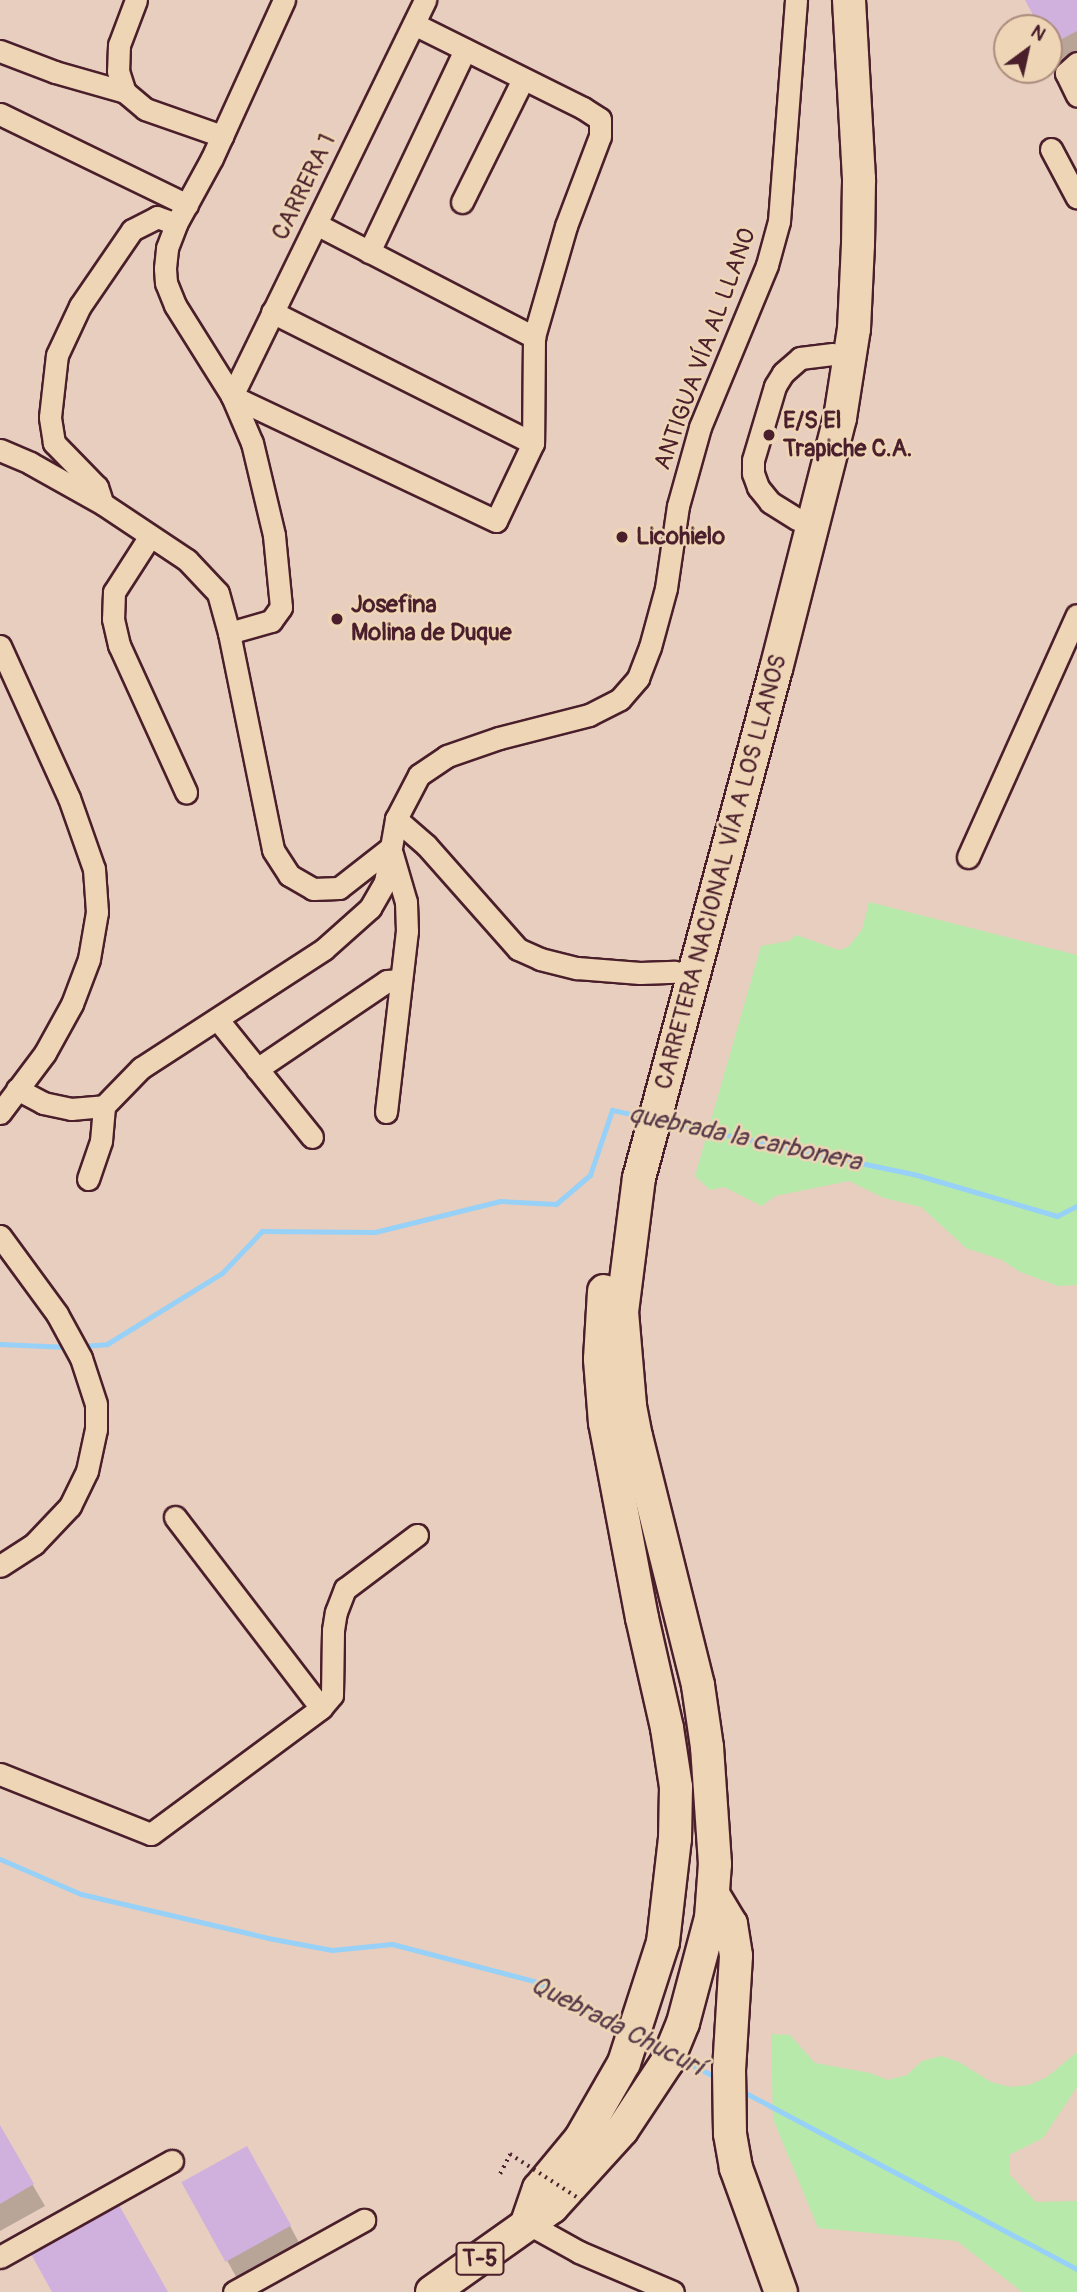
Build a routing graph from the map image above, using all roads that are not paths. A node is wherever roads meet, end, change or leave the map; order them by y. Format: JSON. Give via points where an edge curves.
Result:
{"nodes":[{"id":1,"x":136,"y":0,"type":"edge"},
{"id":2,"x":284,"y":0,"type":"edge"},
{"id":3,"x":425,"y":0,"type":"edge"},
{"id":4,"x":796,"y":0,"type":"edge"},
{"id":5,"x":832,"y":0,"type":"edge"},
{"id":6,"x":849,"y":0,"type":"edge"},
{"id":7,"x":414,"y":24,"type":"junction"},
{"id":8,"x":466,"y":50,"type":"junction"},
{"id":9,"x":0,"y":51,"type":"edge"},
{"id":10,"x":1077,"y":63,"type":"edge"},
{"id":11,"x":523,"y":79,"type":"junction"},
{"id":12,"x":125,"y":92,"type":"junction"},
{"id":13,"x":1077,"y":96,"type":"edge"},
{"id":14,"x":0,"y":114,"type":"edge"},
{"id":15,"x":222,"y":136,"type":"junction"},
{"id":16,"x":1051,"y":149,"type":"dead end"},
{"id":17,"x":1077,"y":198,"type":"edge"},
{"id":18,"x":462,"y":202,"type":"dead end"},
{"id":19,"x":181,"y":214,"type":"junction"},
{"id":20,"x":316,"y":224,"type":"junction"},
{"id":21,"x":369,"y":252,"type":"junction"},
{"id":22,"x":272,"y":312,"type":"junction"},
{"id":23,"x":534,"y":337,"type":"junction"},
{"id":24,"x":833,"y":354,"type":"junction"},
{"id":25,"x":232,"y":396,"type":"junction"},
{"id":26,"x":533,"y":443,"type":"junction"},
{"id":27,"x":0,"y":450,"type":"edge"},
{"id":28,"x":103,"y":504,"type":"junction"},
{"id":29,"x":797,"y":519,"type":"junction"},
{"id":30,"x":150,"y":536,"type":"junction"},
{"id":31,"x":1077,"y":615,"type":"edge"},
{"id":32,"x":229,"y":633,"type":"junction"},
{"id":33,"x":0,"y":646,"type":"edge"},
{"id":34,"x":186,"y":792,"type":"dead end"},
{"id":35,"x":396,"y":820,"type":"junction"},
{"id":36,"x":390,"y":848,"type":"junction"},
{"id":37,"x":968,"y":857,"type":"dead end"},
{"id":38,"x":676,"y":972,"type":"junction"},
{"id":39,"x":400,"y":980,"type":"junction"},
{"id":40,"x":218,"y":1020,"type":"junction"},
{"id":41,"x":257,"y":1069,"type":"junction"},
{"id":42,"x":17,"y":1089,"type":"junction"},
{"id":43,"x":104,"y":1106,"type":"junction"},
{"id":44,"x":386,"y":1112,"type":"dead end"},
{"id":45,"x":0,"y":1113,"type":"edge"},
{"id":46,"x":312,"y":1137,"type":"dead end"},
{"id":47,"x":88,"y":1179,"type":"dead end"},
{"id":48,"x":0,"y":1236,"type":"edge"},
{"id":49,"x":175,"y":1517,"type":"dead end"},
{"id":50,"x":417,"y":1535,"type":"dead end"},
{"id":51,"x":0,"y":1566,"type":"edge"},
{"id":52,"x":321,"y":1708,"type":"junction"},
{"id":53,"x":0,"y":1774,"type":"edge"},
{"id":54,"x":714,"y":1896,"type":"junction"},
{"id":55,"x":172,"y":2161,"type":"dead end"},
{"id":56,"x":364,"y":2220,"type":"dead end"},
{"id":57,"x":527,"y":2223,"type":"junction"},
{"id":58,"x":0,"y":2257,"type":"edge"},
{"id":59,"x":667,"y":2291,"type":"edge"},
{"id":60,"x":234,"y":2292,"type":"edge"},
{"id":61,"x":432,"y":2292,"type":"edge"},
{"id":62,"x":781,"y":2292,"type":"edge"}],
"edges":[{"from":1,"to":12,"type":"street","via":[[119,45],[118,71]]},
{"from":2,"to":15,"type":"street"},
{"from":3,"to":7,"type":"street","name":"CARRERA 1"},
{"from":4,"to":35,"type":"street","name":"ANTIGUA VÍA AL LLANO","via":[[779,221],[767,265],[699,427],[678,506],[666,588],[638,678],[620,699],[589,715],[447,756],[419,775]]},
{"from":5,"to":24,"type":"highway","name":"CARRETERA NACIONAL VÍA A LOS LLANOS","number":"T-5","via":[[842,178]]},
{"from":6,"to":54,"type":"highway","name":"CARRETERA NACIONAL VÍA A LOS LLANOS","number":"T-5","via":[[858,245],[854,329],[840,418],[639,1178],[622,1312],[636,1437],[698,1685],[712,1805]]},
{"from":7,"to":8,"type":"street"},
{"from":7,"to":20,"type":"street","name":"CARRERA 1"},
{"from":8,"to":11,"type":"street"},
{"from":8,"to":21,"type":"street"},
{"from":9,"to":12,"type":"street"},
{"from":10,"to":13,"type":"street","via":[[1066,73]]},
{"from":11,"to":18,"type":"street"},
{"from":11,"to":23,"type":"street","via":[[600,120],[600,136],[566,226]]},
{"from":12,"to":15,"type":"street","via":[[145,109]]},
{"from":14,"to":19,"type":"street"},
{"from":15,"to":19,"type":"street"},
{"from":16,"to":17,"type":"street"},
{"from":19,"to":25,"type":"street","via":[[167,248],[166,283]]},
{"from":19,"to":28,"type":"street","via":[[157,217],[132,230],[80,306],[57,355],[50,417],[54,443],[97,487]]},
{"from":20,"to":21,"type":"street"},
{"from":20,"to":22,"type":"street","name":"CARRERA 1"},
{"from":21,"to":23,"type":"street"},
{"from":22,"to":25,"type":"street","name":"CARRERA 1"},
{"from":22,"to":26,"type":"street"},
{"from":23,"to":26,"type":"street"},
{"from":24,"to":29,"type":"highway","name":"CARRETERA NACIONAL VÍA A LOS LLANOS","number":"T-5"},
{"from":24,"to":29,"type":"street","via":[[800,358],[783,373],[753,460],[758,487],[770,502]]},
{"from":25,"to":26,"type":"street","via":[[496,521]]},
{"from":25,"to":32,"type":"street","via":[[252,443],[265,496],[281,607],[271,621]]},
{"from":27,"to":28,"type":"street"},
{"from":28,"to":30,"type":"street"},
{"from":29,"to":38,"type":"highway","name":"CARRETERA NACIONAL VÍA A LOS LLANOS","number":"T-5"},
{"from":30,"to":32,"type":"street","via":[[187,561],[218,593]]},
{"from":30,"to":34,"type":"street","via":[[114,592],[113,619],[119,645]]},
{"from":31,"to":37,"type":"street"},
{"from":32,"to":36,"type":"street","via":[[273,850],[289,876],[313,889],[339,888]]},
{"from":33,"to":42,"type":"street","via":[[69,798],[94,869],[97,912],[82,982],[45,1053]]},
{"from":35,"to":36,"type":"street","name":"ANTIGUA VÍA AL LLANO"},
{"from":35,"to":38,"type":"street","via":[[426,845],[519,949],[577,968]]},
{"from":36,"to":39,"type":"street","via":[[406,902]]},
{"from":36,"to":40,"type":"street","name":"ANTIGUA VÍA AL LLANO","via":[[385,882],[370,908],[324,949]]},
{"from":38,"to":57,"type":"highway","name":"CARRETERA NACIONAL VÍA A LOS LLANOS","number":"T-5","via":[[611,1232],[600,1359],[605,1423],[676,1787],[668,1903],[663,1942],[624,2063],[581,2138],[539,2189]]},
{"from":39,"to":41,"type":"street","via":[[387,981]]},
{"from":39,"to":44,"type":"street"},
{"from":40,"to":41,"type":"street"},
{"from":40,"to":43,"type":"street","name":"ANTIGUA VÍA AL LLANO","via":[[141,1068]]},
{"from":41,"to":46,"type":"street"},
{"from":42,"to":43,"type":"street","via":[[43,1103],[71,1109]]},
{"from":42,"to":45,"type":"street"},
{"from":43,"to":47,"type":"street","via":[[101,1141]]},
{"from":48,"to":51,"type":"street","via":[[57,1314],[81,1358],[96,1416],[87,1471],[70,1506],[34,1544]]},
{"from":49,"to":52,"type":"street"},
{"from":50,"to":52,"type":"street","via":[[345,1589],[333,1630],[332,1695]]},
{"from":52,"to":53,"type":"street","via":[[151,1834]]},
{"from":54,"to":57,"type":"highway","name":"CARRETERA NACIONAL VÍA A LOS LLANOS","number":"T-5","via":[[697,1978],[667,2062],[590,2169],[552,2207]]},
{"from":54,"to":62,"type":"highway","via":[[731,1924],[736,1955],[730,2134],[736,2168]]},
{"from":55,"to":58,"type":"street"},
{"from":56,"to":60,"type":"street"},
{"from":57,"to":59,"type":"street"},
{"from":57,"to":61,"type":"highway","name":"CARRETERA NACIONAL VÍA A LOS LLANOS","number":"T-5"}]}
